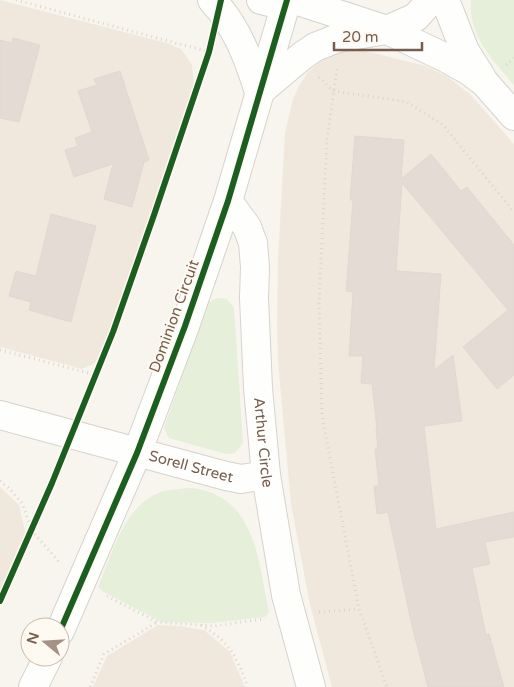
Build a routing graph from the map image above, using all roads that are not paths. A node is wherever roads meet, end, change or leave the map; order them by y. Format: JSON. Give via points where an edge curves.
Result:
{"nodes":[{"id":1,"x":431,"y":0,"type":"edge"},
{"id":2,"x":444,"y":0,"type":"edge"},
{"id":3,"x":282,"y":2,"type":"edge"},
{"id":4,"x":215,"y":4,"type":"edge"},
{"id":5,"x":387,"y":30,"type":"junction"},
{"id":6,"x":486,"y":83,"type":"junction"},
{"id":7,"x":259,"y":92,"type":"junction"},
{"id":8,"x":514,"y":116,"type":"edge"},
{"id":9,"x":228,"y":201,"type":"junction"},
{"id":10,"x":0,"y":415,"type":"edge"},
{"id":11,"x":137,"y":453,"type":"junction"},
{"id":12,"x":266,"y":475,"type":"junction"},
{"id":13,"x":66,"y":617,"type":"edge"},
{"id":14,"x":43,"y":667,"type":"edge"},
{"id":15,"x":33,"y":687,"type":"edge"},
{"id":16,"x":311,"y":687,"type":"edge"}],
"edges":[{"from":1,"to":5,"type":"street","via":[[416,16]]},
{"from":2,"to":6,"type":"street","via":[[465,51]]},
{"from":3,"to":5,"type":"street"},
{"from":3,"to":7,"type":"street","name":"Dominion Circuit"},
{"from":4,"to":7,"type":"street","via":[[237,34]]},
{"from":5,"to":6,"type":"street","via":[[444,57]]},
{"from":5,"to":7,"type":"street","via":[[329,41],[315,47]]},
{"from":6,"to":8,"type":"street"},
{"from":7,"to":9,"type":"street","name":"Dominion Circuit"},
{"from":9,"to":11,"type":"street","name":"Dominion Circuit"},
{"from":9,"to":12,"type":"street","name":"Arthur Circle","via":[[247,227],[253,243],[258,388]]},
{"from":10,"to":11,"type":"street","name":"Sorell Street"},
{"from":11,"to":12,"type":"street","name":"Sorell Street","via":[[233,478]]},
{"from":11,"to":13,"type":"street","name":"Dominion Circuit"},
{"from":12,"to":16,"type":"street","name":"Arthur Circle","via":[[286,595]]},
{"from":14,"to":15,"type":"street"}]}
